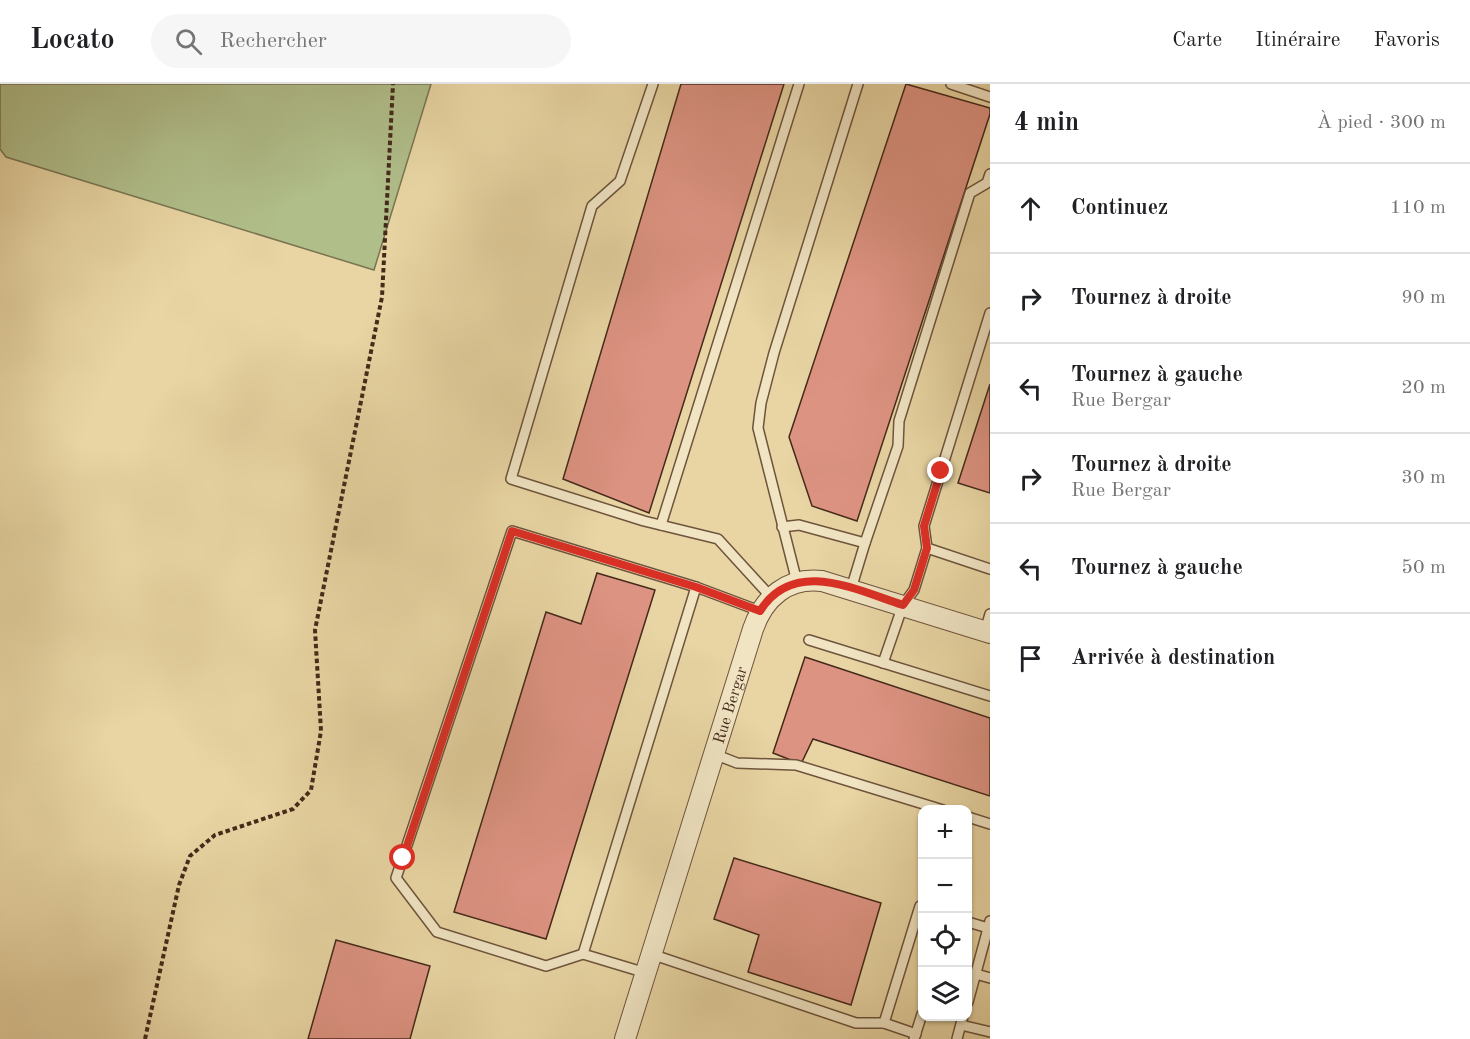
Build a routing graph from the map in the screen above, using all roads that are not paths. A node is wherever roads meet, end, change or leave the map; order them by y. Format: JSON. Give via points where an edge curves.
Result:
{"nodes":[{"id":1,"x":653,"y":84,"type":"edge"},
{"id":2,"x":799,"y":84,"type":"edge"},
{"id":3,"x":858,"y":84,"type":"edge"},
{"id":4,"x":951,"y":84,"type":"edge"},
{"id":5,"x":990,"y":97,"type":"edge"},
{"id":6,"x":990,"y":174,"type":"edge"},
{"id":7,"x":990,"y":313,"type":"edge"},
{"id":8,"x":661,"y":525,"type":"junction"},
{"id":9,"x":782,"y":526,"type":"junction"},
{"id":10,"x":865,"y":543,"type":"junction"},
{"id":11,"x":927,"y":548,"type":"junction"},
{"id":12,"x":990,"y":569,"type":"edge"},
{"id":13,"x":797,"y":582,"type":"junction"},
{"id":14,"x":696,"y":587,"type":"junction"},
{"id":15,"x":851,"y":589,"type":"junction"},
{"id":16,"x":766,"y":604,"type":"junction"},
{"id":17,"x":903,"y":605,"type":"junction"},
{"id":18,"x":988,"y":626,"type":"edge"},
{"id":19,"x":809,"y":640,"type":"dead end"},
{"id":20,"x":883,"y":663,"type":"junction"},
{"id":21,"x":990,"y":696,"type":"edge"},
{"id":22,"x":714,"y":754,"type":"junction"},
{"id":23,"x":927,"y":805,"type":"edge"},
{"id":24,"x":972,"y":818,"type":"edge"},
{"id":25,"x":990,"y":824,"type":"edge"},
{"id":26,"x":918,"y":912,"type":"edge"},
{"id":27,"x":972,"y":923,"type":"edge"},
{"id":28,"x":989,"y":925,"type":"edge"},
{"id":29,"x":583,"y":954,"type":"junction"},
{"id":30,"x":648,"y":963,"type":"junction"},
{"id":31,"x":976,"y":974,"type":"junction"},
{"id":32,"x":990,"y":978,"type":"edge"},
{"id":33,"x":972,"y":988,"type":"edge"},
{"id":34,"x":920,"y":1021,"type":"edge"},
{"id":35,"x":962,"y":1021,"type":"edge"},
{"id":36,"x":884,"y":1023,"type":"junction"},
{"id":37,"x":990,"y":1032,"type":"edge"},
{"id":38,"x":915,"y":1036,"type":"edge"},
{"id":39,"x":625,"y":1039,"type":"edge"},
{"id":40,"x":957,"y":1039,"type":"edge"}],
"edges":[{"from":1,"to":8,"type":"lane","via":[[620,181],[592,206],[511,479]]},
{"from":2,"to":8,"type":"lane"},
{"from":3,"to":9,"type":"lane","via":[[761,403],[758,428]]},
{"from":4,"to":5,"type":"lane"},
{"from":6,"to":10,"type":"lane","via":[[987,183],[970,193],[899,421],[898,446]]},
{"from":7,"to":11,"type":"lane","via":[[924,526]]},
{"from":8,"to":16,"type":"lane","via":[[718,539]]},
{"from":9,"to":10,"type":"lane","via":[[799,525]]},
{"from":9,"to":13,"type":"lane"},
{"from":10,"to":15,"type":"lane"},
{"from":11,"to":12,"type":"lane"},
{"from":11,"to":17,"type":"lane","via":[[914,590]]},
{"from":13,"to":15,"type":"street","via":[[822,581]]},
{"from":13,"to":16,"type":"street","via":[[781,589]]},
{"from":14,"to":16,"type":"lane"},
{"from":14,"to":29,"type":"lane"},
{"from":14,"to":29,"type":"lane","via":[[512,531],[396,878],[437,932],[546,966]]},
{"from":15,"to":17,"type":"street"},
{"from":16,"to":22,"type":"street","name":"Rue Bergar"},
{"from":17,"to":18,"type":"street"},
{"from":17,"to":20,"type":"lane"},
{"from":19,"to":20,"type":"lane"},
{"from":20,"to":21,"type":"lane"},
{"from":22,"to":23,"type":"lane","via":[[737,763],[796,765]]},
{"from":22,"to":30,"type":"street","name":"Rue Bergar"},
{"from":24,"to":25,"type":"lane"},
{"from":26,"to":36,"type":"lane"},
{"from":27,"to":28,"type":"lane"},
{"from":28,"to":31,"type":"lane"},
{"from":29,"to":30,"type":"lane"},
{"from":30,"to":36,"type":"lane","via":[[856,1023]]},
{"from":30,"to":39,"type":"street","name":"Rue Bergar"},
{"from":31,"to":32,"type":"lane"},
{"from":31,"to":33,"type":"lane"},
{"from":34,"to":38,"type":"lane"},
{"from":35,"to":37,"type":"lane"},
{"from":35,"to":40,"type":"lane"},
{"from":36,"to":38,"type":"lane"}]}
